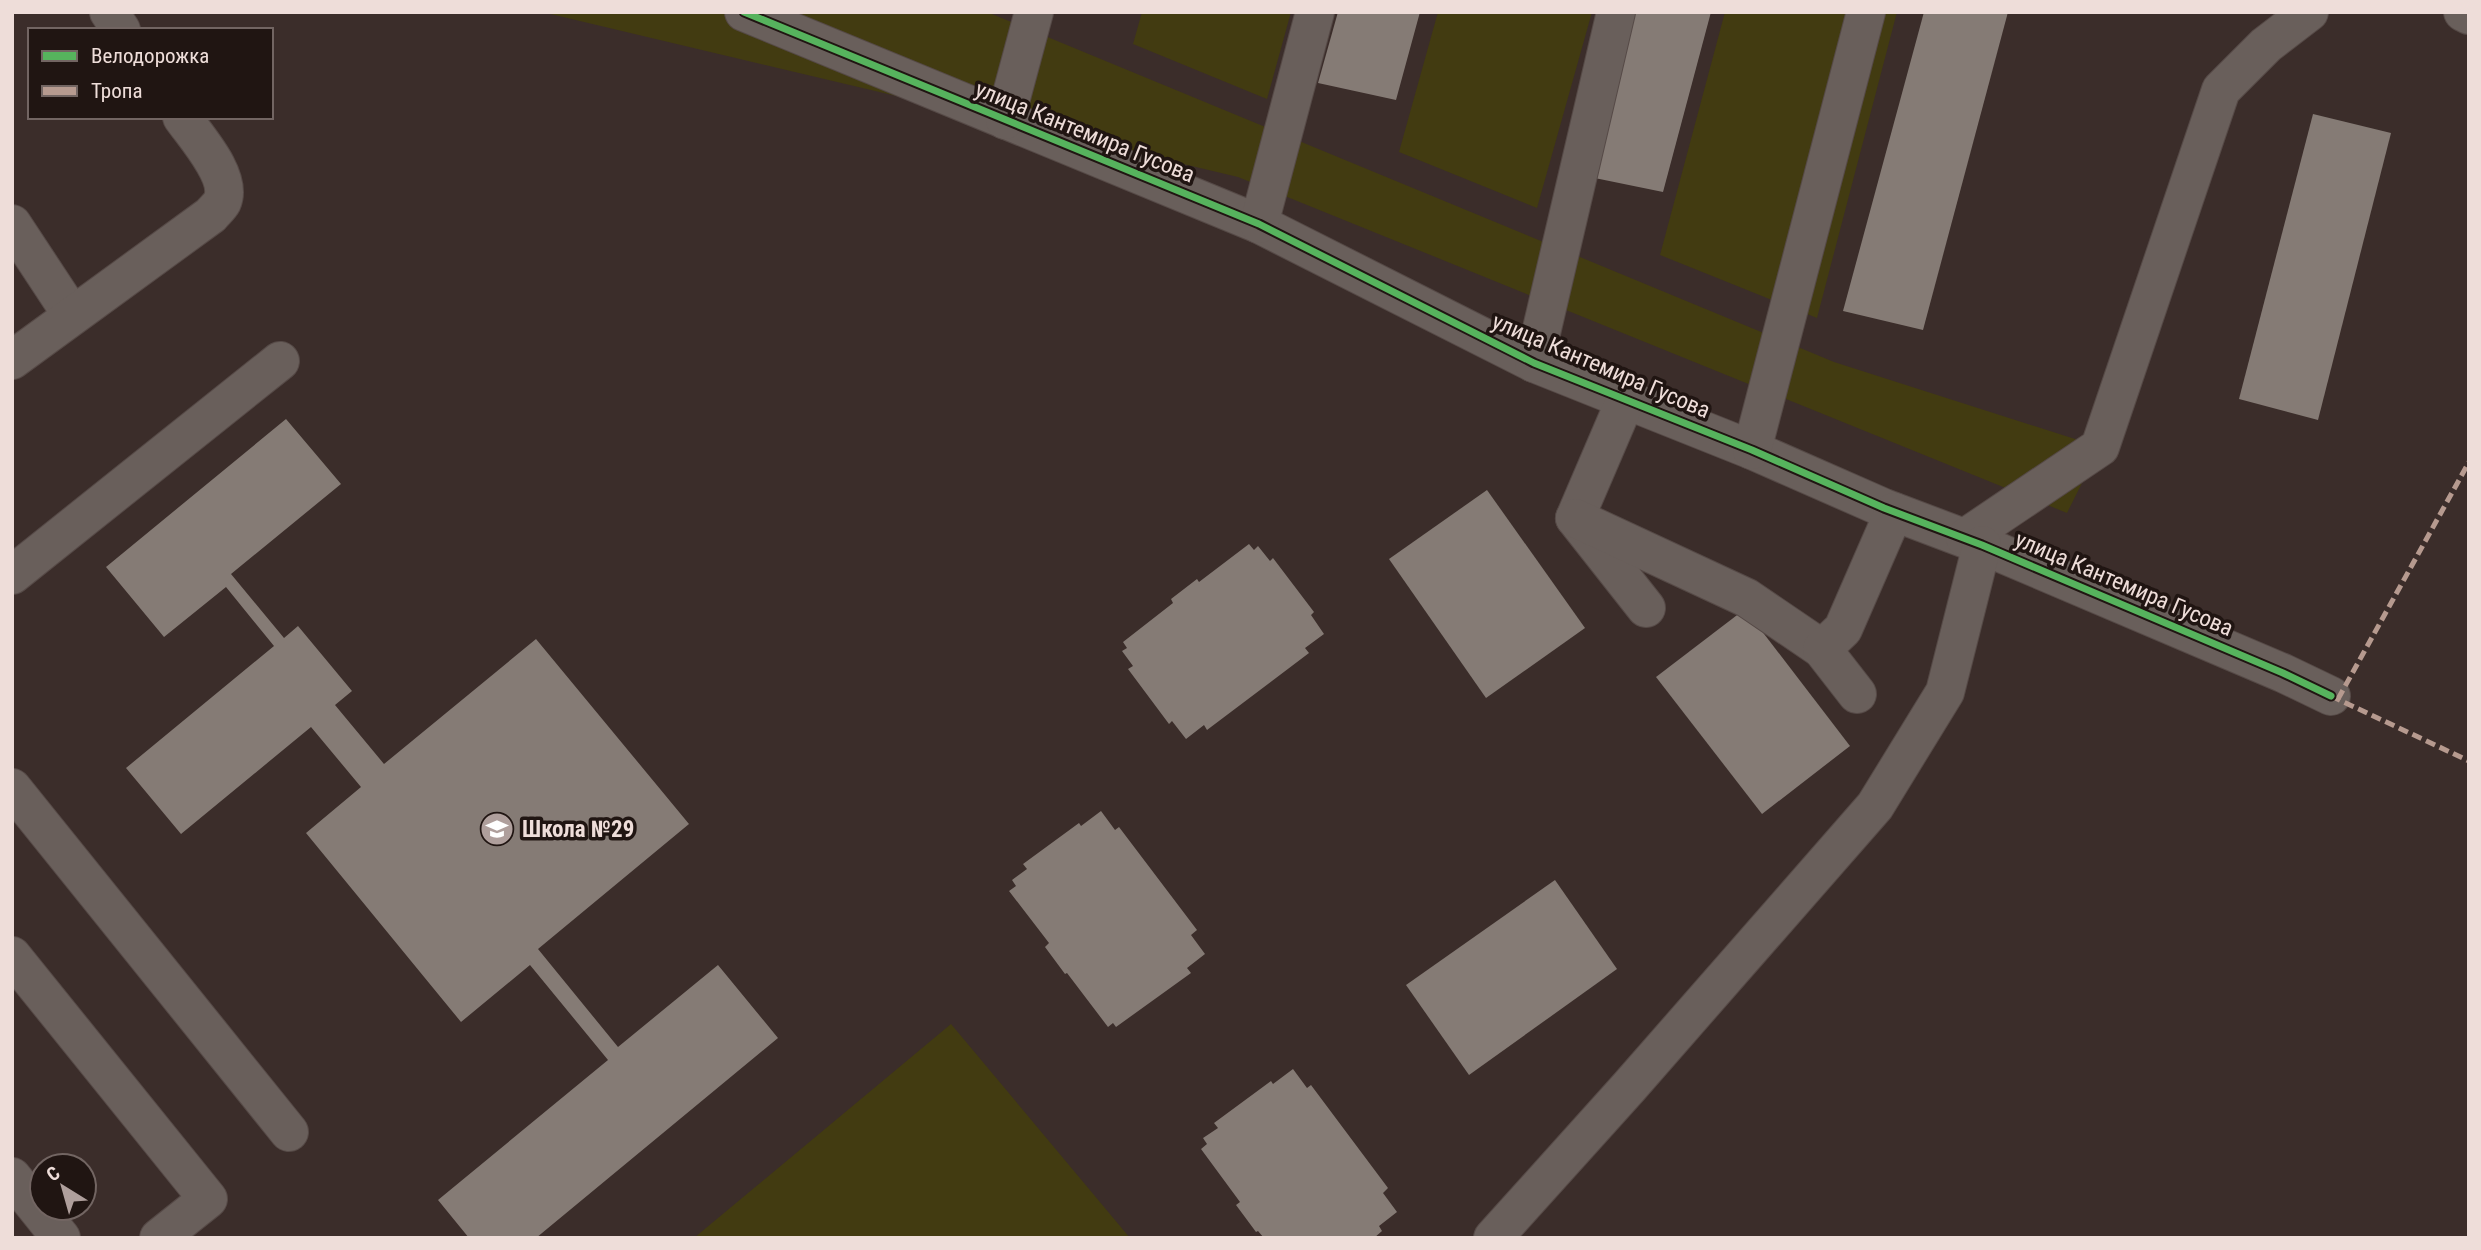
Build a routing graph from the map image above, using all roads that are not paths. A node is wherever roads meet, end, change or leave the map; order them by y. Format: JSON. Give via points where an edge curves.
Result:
{"nodes":[{"id":1,"x":109,"y":12,"type":"edge"},
{"id":2,"x":1034,"y":12,"type":"edge"},
{"id":3,"x":1315,"y":12,"type":"edge"},
{"id":4,"x":1616,"y":12,"type":"edge"},
{"id":5,"x":1866,"y":12,"type":"edge"},
{"id":6,"x":2309,"y":12,"type":"edge"},
{"id":7,"x":2463,"y":12,"type":"edge"},
{"id":8,"x":749,"y":13,"type":"edge"},
{"id":9,"x":2469,"y":15,"type":"edge"},
{"id":10,"x":120,"y":28,"type":"edge"},
{"id":11,"x":183,"y":119,"type":"edge"},
{"id":12,"x":1005,"y":120,"type":"junction"},
{"id":13,"x":12,"y":224,"type":"edge"},
{"id":14,"x":1259,"y":224,"type":"junction"},
{"id":15,"x":72,"y":315,"type":"junction"},
{"id":16,"x":12,"y":360,"type":"edge"},
{"id":17,"x":281,"y":361,"type":"dead end"},
{"id":18,"x":1534,"y":363,"type":"junction"},
{"id":19,"x":1626,"y":400,"type":"junction"},
{"id":20,"x":1752,"y":450,"type":"junction"},
{"id":21,"x":1894,"y":512,"type":"junction"},
{"id":22,"x":1575,"y":519,"type":"junction"},
{"id":23,"x":1973,"y":541,"type":"junction"},
{"id":24,"x":12,"y":575,"type":"edge"},
{"id":25,"x":1646,"y":608,"type":"dead end"},
{"id":26,"x":1822,"y":649,"type":"junction"},
{"id":27,"x":1857,"y":694,"type":"dead end"},
{"id":28,"x":2331,"y":696,"type":"dead end"},
{"id":29,"x":12,"y":788,"type":"edge"},
{"id":30,"x":12,"y":956,"type":"edge"},
{"id":31,"x":289,"y":1132,"type":"dead end"},
{"id":32,"x":12,"y":1177,"type":"edge"},
{"id":33,"x":61,"y":1238,"type":"edge"},
{"id":34,"x":159,"y":1238,"type":"edge"},
{"id":35,"x":1493,"y":1238,"type":"edge"}],
"edges":[{"from":1,"to":10,"type":"street"},
{"from":2,"to":12,"type":"street"},
{"from":3,"to":14,"type":"street"},
{"from":4,"to":18,"type":"street"},
{"from":5,"to":20,"type":"street"},
{"from":6,"to":23,"type":"street","via":[[2266,45],[2221,90],[2099,447]]},
{"from":7,"to":9,"type":"street"},
{"from":8,"to":12,"type":"street","name":"улица Кантемира Гусова"},
{"from":11,"to":15,"type":"street","via":[[219,170],[222,202],[211,215]]},
{"from":12,"to":14,"type":"street","name":"улица Кантемира Гусова"},
{"from":13,"to":15,"type":"street"},
{"from":14,"to":18,"type":"street","name":"улица Кантемира Гусова"},
{"from":15,"to":16,"type":"street"},
{"from":17,"to":24,"type":"street"},
{"from":18,"to":19,"type":"street","name":"улица Кантемира Гусова"},
{"from":19,"to":20,"type":"street","name":"улица Кантемира Гусова"},
{"from":19,"to":22,"type":"street"},
{"from":20,"to":21,"type":"street","name":"улица Кантемира Гусова"},
{"from":21,"to":23,"type":"street","name":"улица Кантемира Гусова"},
{"from":21,"to":26,"type":"street","via":[[1843,629]]},
{"from":22,"to":25,"type":"street"},
{"from":22,"to":26,"type":"street","via":[[1747,597]]},
{"from":23,"to":28,"type":"street","name":"улица Кантемира Гусова"},
{"from":23,"to":35,"type":"street","via":[[1945,692],[1875,806]]},
{"from":26,"to":27,"type":"street"},
{"from":29,"to":31,"type":"street"},
{"from":30,"to":34,"type":"street","via":[[208,1199]]},
{"from":32,"to":33,"type":"street"}]}
